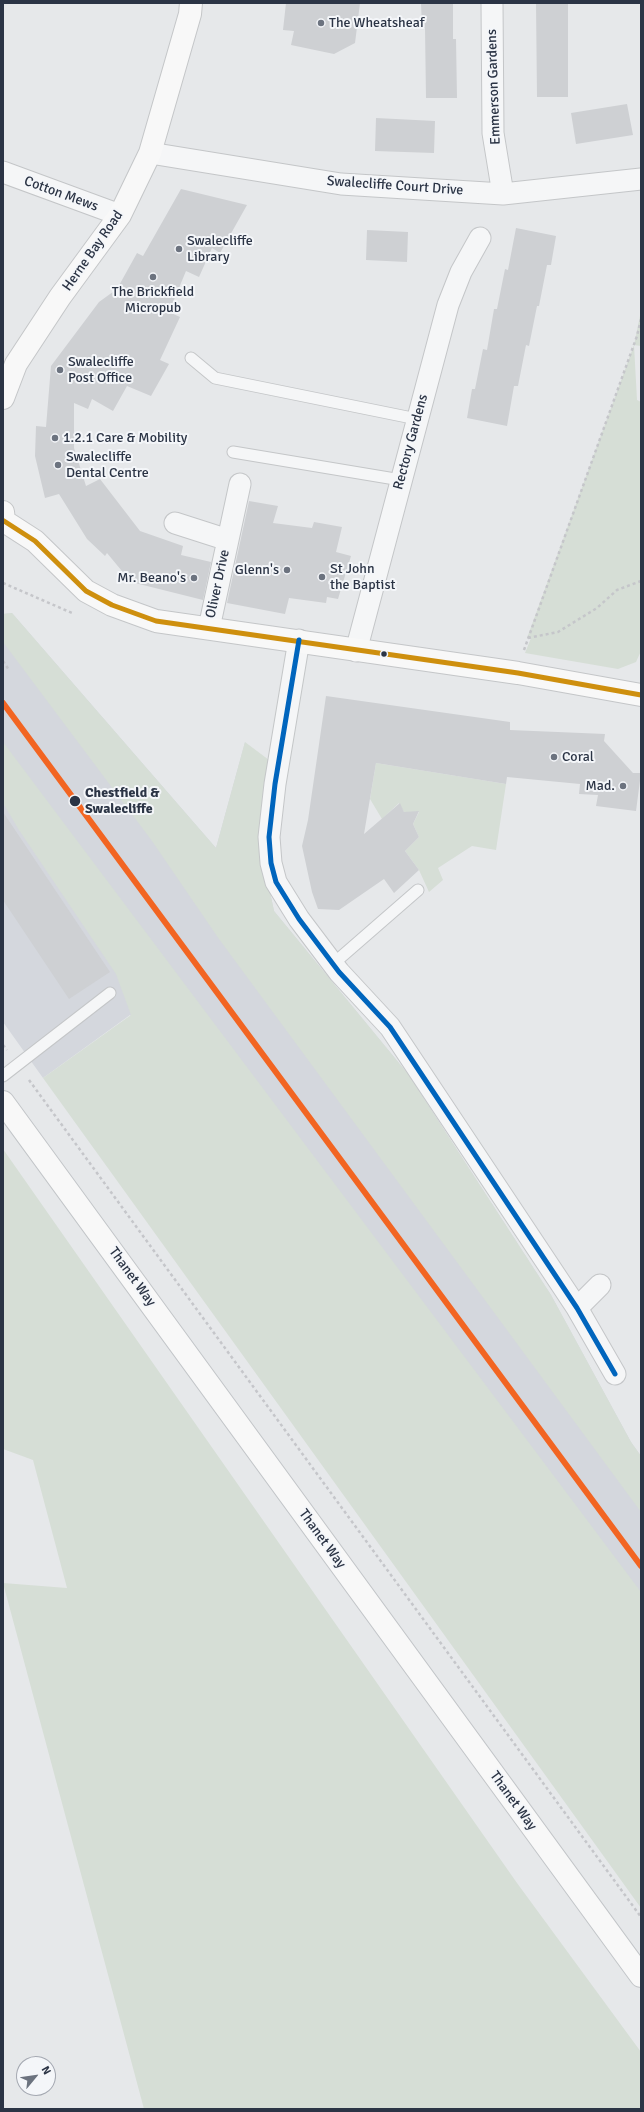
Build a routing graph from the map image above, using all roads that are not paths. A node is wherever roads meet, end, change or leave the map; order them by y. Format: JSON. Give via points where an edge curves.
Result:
{"nodes":[{"id":1,"x":191,"y":3,"type":"edge"},
{"id":2,"x":492,"y":3,"type":"edge"},
{"id":3,"x":150,"y":153,"type":"junction"},
{"id":4,"x":3,"y":172,"type":"edge"},
{"id":5,"x":641,"y":179,"type":"edge"},
{"id":6,"x":503,"y":194,"type":"junction"},
{"id":7,"x":120,"y":215,"type":"junction"},
{"id":8,"x":480,"y":238,"type":"dead end"},
{"id":9,"x":191,"y":358,"type":"dead end"},
{"id":10,"x":3,"y":398,"type":"edge"},
{"id":11,"x":417,"y":420,"type":"junction"},
{"id":12,"x":232,"y":452,"type":"dead end"},
{"id":13,"x":401,"y":480,"type":"junction"},
{"id":14,"x":240,"y":484,"type":"dead end"},
{"id":15,"x":4,"y":516,"type":"edge"},
{"id":16,"x":175,"y":523,"type":"dead end"},
{"id":17,"x":228,"y":540,"type":"junction"},
{"id":18,"x":209,"y":628,"type":"junction"},
{"id":19,"x":300,"y":640,"type":"junction"},
{"id":20,"x":356,"y":651,"type":"junction"},
{"id":21,"x":641,"y":695,"type":"edge"},
{"id":22,"x":418,"y":890,"type":"dead end"},
{"id":23,"x":333,"y":964,"type":"junction"},
{"id":24,"x":110,"y":993,"type":"dead end"},
{"id":25,"x":3,"y":1076,"type":"edge"},
{"id":26,"x":3,"y":1102,"type":"edge"},
{"id":27,"x":600,"y":1286,"type":"dead end"},
{"id":28,"x":577,"y":1308,"type":"junction"},
{"id":29,"x":615,"y":1374,"type":"dead end"},
{"id":30,"x":641,"y":1976,"type":"edge"}],
"edges":[{"from":1,"to":3,"type":"main road","name":"Herne Bay Road"},
{"from":2,"to":6,"type":"street","name":"Emmerson Gardens","via":[[493,133]]},
{"from":3,"to":6,"type":"street","name":"Swalecliffe Court Drive","via":[[341,184]]},
{"from":3,"to":7,"type":"main road","name":"Herne Bay Road"},
{"from":4,"to":7,"type":"street","name":"Cotton Mews"},
{"from":5,"to":6,"type":"street","name":"Swalecliffe Court Drive"},
{"from":7,"to":10,"type":"main road","name":"Herne Bay Road","via":[[60,297],[16,364]]},
{"from":8,"to":11,"type":"street","name":"Rectory Gardens","via":[[461,272],[448,305]]},
{"from":9,"to":11,"type":"lane","via":[[215,378]]},
{"from":11,"to":13,"type":"street","name":"Rectory Gardens"},
{"from":12,"to":13,"type":"lane"},
{"from":13,"to":20,"type":"street","name":"Rectory Gardens"},
{"from":14,"to":17,"type":"street","name":"Oliver Drive"},
{"from":15,"to":18,"type":"main road","via":[[35,541],[86,591],[112,605],[156,621]]},
{"from":16,"to":17,"type":"street","name":"Oliver Drive"},
{"from":17,"to":18,"type":"street","name":"Oliver Drive"},
{"from":18,"to":19,"type":"main road"},
{"from":19,"to":20,"type":"main road"},
{"from":19,"to":23,"type":"street","via":[[275,784],[269,836],[271,863],[276,882],[299,919]]},
{"from":20,"to":21,"type":"main road","via":[[518,673]]},
{"from":22,"to":23,"type":"lane"},
{"from":23,"to":28,"type":"street","via":[[390,1026]]},
{"from":24,"to":25,"type":"lane"},
{"from":26,"to":30,"type":"main road","name":"Thanet Way"},
{"from":27,"to":28,"type":"street"},
{"from":28,"to":29,"type":"street"}]}
